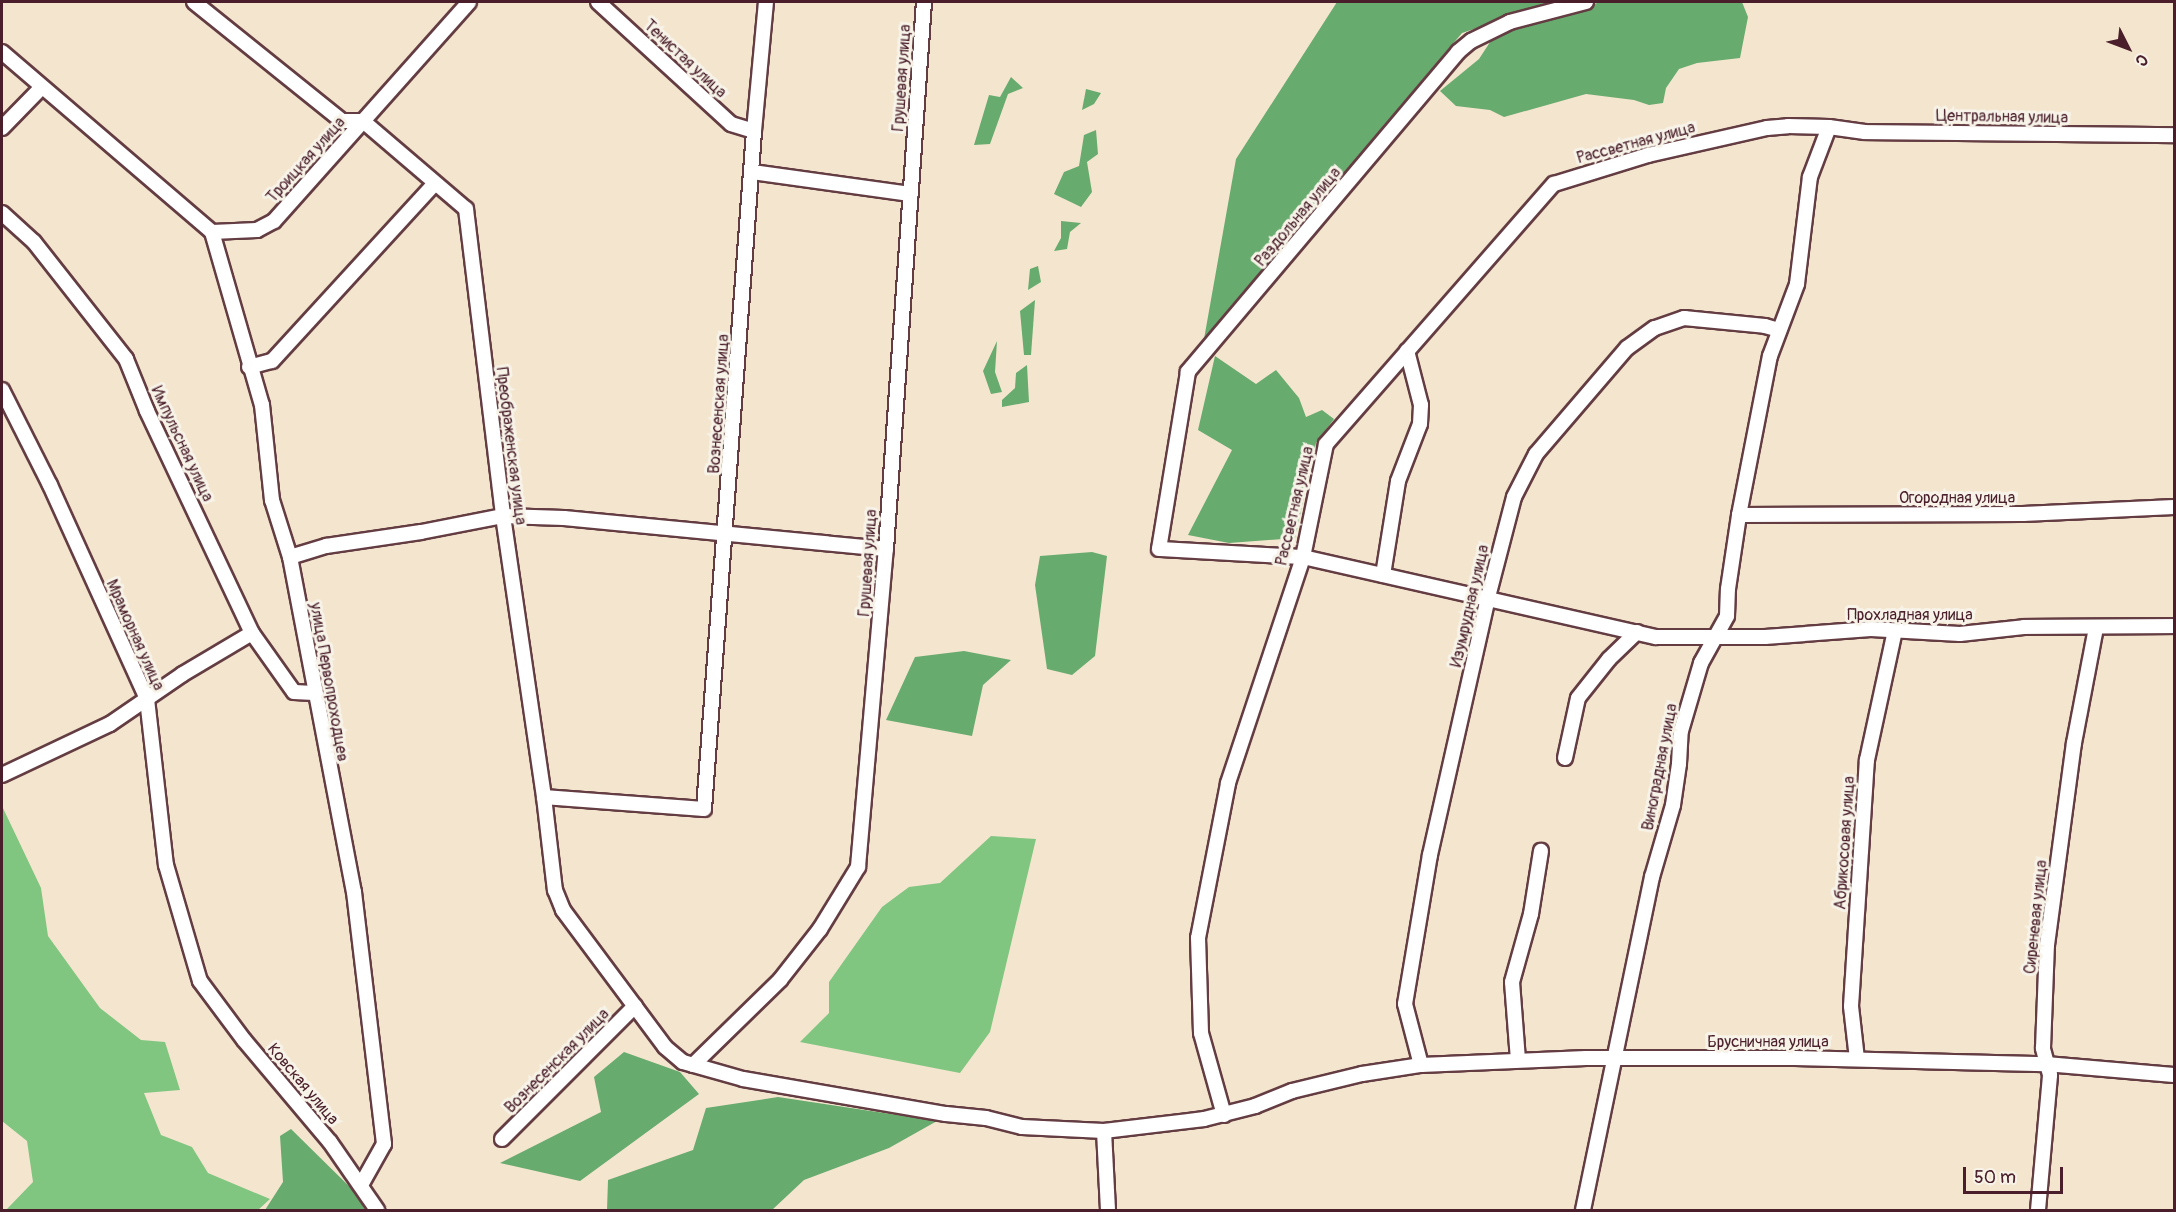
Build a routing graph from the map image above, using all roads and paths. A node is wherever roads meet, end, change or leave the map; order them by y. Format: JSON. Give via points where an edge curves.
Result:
{"nodes":[{"id":1,"x":194,"y":2,"type":"edge"},
{"id":2,"x":470,"y":2,"type":"edge"},
{"id":3,"x":598,"y":2,"type":"edge"},
{"id":4,"x":766,"y":2,"type":"edge"},
{"id":5,"x":924,"y":2,"type":"edge"},
{"id":6,"x":1586,"y":2,"type":"edge"},
{"id":7,"x":2,"y":52,"type":"edge"},
{"id":8,"x":41,"y":88,"type":"junction"},
{"id":9,"x":363,"y":121,"type":"junction"},
{"id":10,"x":1828,"y":127,"type":"junction"},
{"id":11,"x":2,"y":128,"type":"edge"},
{"id":12,"x":754,"y":131,"type":"junction"},
{"id":13,"x":2175,"y":135,"type":"edge"},
{"id":14,"x":752,"y":172,"type":"junction"},
{"id":15,"x":435,"y":183,"type":"junction"},
{"id":16,"x":910,"y":194,"type":"junction"},
{"id":17,"x":2,"y":213,"type":"edge"},
{"id":18,"x":212,"y":232,"type":"junction"},
{"id":19,"x":1779,"y":330,"type":"junction"},
{"id":20,"x":1407,"y":351,"type":"junction"},
{"id":21,"x":249,"y":367,"type":"junction"},
{"id":22,"x":2,"y":390,"type":"edge"},
{"id":23,"x":2175,"y":507,"type":"edge"},
{"id":24,"x":1739,"y":515,"type":"junction"},
{"id":25,"x":503,"y":516,"type":"junction"},
{"id":26,"x":726,"y":533,"type":"junction"},
{"id":27,"x":886,"y":549,"type":"junction"},
{"id":28,"x":1159,"y":549,"type":"joint"},
{"id":29,"x":290,"y":557,"type":"junction"},
{"id":30,"x":1303,"y":557,"type":"junction"},
{"id":31,"x":1383,"y":575,"type":"junction"},
{"id":32,"x":1488,"y":597,"type":"junction"},
{"id":33,"x":2175,"y":626,"type":"edge"},
{"id":34,"x":2096,"y":628,"type":"junction"},
{"id":35,"x":1895,"y":631,"type":"junction"},
{"id":36,"x":1637,"y":632,"type":"junction"},
{"id":37,"x":252,"y":633,"type":"junction"},
{"id":38,"x":1717,"y":637,"type":"junction"},
{"id":39,"x":314,"y":693,"type":"junction"},
{"id":40,"x":147,"y":699,"type":"junction"},
{"id":41,"x":1565,"y":758,"type":"dead end"},
{"id":42,"x":2,"y":775,"type":"edge"},
{"id":43,"x":544,"y":797,"type":"junction"},
{"id":44,"x":1541,"y":851,"type":"dead end"},
{"id":45,"x":200,"y":981,"type":"joint"},
{"id":46,"x":635,"y":1006,"type":"junction"},
{"id":47,"x":1614,"y":1059,"type":"junction"},
{"id":48,"x":1857,"y":1059,"type":"junction"},
{"id":49,"x":1518,"y":1060,"type":"junction"},
{"id":50,"x":2046,"y":1064,"type":"junction"},
{"id":51,"x":693,"y":1065,"type":"junction"},
{"id":52,"x":1420,"y":1065,"type":"junction"},
{"id":53,"x":2175,"y":1076,"type":"edge"},
{"id":54,"x":1224,"y":1115,"type":"junction"},
{"id":55,"x":1104,"y":1131,"type":"junction"},
{"id":56,"x":502,"y":1139,"type":"dead end"},
{"id":57,"x":361,"y":1185,"type":"junction"},
{"id":58,"x":377,"y":1210,"type":"edge"},
{"id":59,"x":1108,"y":1210,"type":"edge"},
{"id":60,"x":1583,"y":1210,"type":"edge"},
{"id":61,"x":2038,"y":1210,"type":"edge"}],
"edges":[{"from":1,"to":9,"type":"street","name":"Преображенская улица","via":[[342,121]]},
{"from":2,"to":9,"type":"street","name":"Троицкая улица"},
{"from":3,"to":12,"type":"street","name":"Тенистая улица","via":[[732,124]]},
{"from":4,"to":12,"type":"street","name":"Вознесенская улица"},
{"from":5,"to":16,"type":"street","name":"Грушевая улица"},
{"from":6,"to":28,"type":"street","name":"Раздольная улица","via":[[1510,22],[1471,41],[1458,52],[1188,372]]},
{"from":7,"to":8,"type":"street"},
{"from":8,"to":11,"type":"street"},
{"from":8,"to":18,"type":"street"},
{"from":9,"to":15,"type":"street","name":"Преображенская улица"},
{"from":9,"to":18,"type":"street","name":"Троицкая улица","via":[[274,221],[257,230]]},
{"from":10,"to":13,"type":"street","name":"Центральная улица","via":[[1865,132]]},
{"from":10,"to":19,"type":"street","name":"Виноградная улица","via":[[1810,177],[1797,284]]},
{"from":10,"to":20,"type":"street","name":"Рассветная улица","via":[[1767,128],[1619,163],[1554,184]]},
{"from":12,"to":14,"type":"street","name":"Вознесенская улица"},
{"from":14,"to":16,"type":"street"},
{"from":14,"to":26,"type":"street","name":"Вознесенская улица"},
{"from":15,"to":21,"type":"street","via":[[272,361]]},
{"from":15,"to":25,"type":"street","name":"Преображенская улица","via":[[466,210]]},
{"from":16,"to":27,"type":"street","name":"Грушевая улица"},
{"from":17,"to":37,"type":"street","name":"Импульсная улица","via":[[34,242],[126,359]]},
{"from":18,"to":21,"type":"street","name":"улица Первопроходцев"},
{"from":19,"to":24,"type":"street","name":"Виноградная улица","via":[[1770,356]]},
{"from":19,"to":32,"type":"street","name":"Изумрудная улица","via":[[1684,318],[1655,328],[1628,348],[1536,454],[1514,496]]},
{"from":20,"to":30,"type":"street","name":"Рассветная улица","via":[[1326,444]]},
{"from":20,"to":31,"type":"street","via":[[1421,405],[1420,424],[1398,481]]},
{"from":21,"to":29,"type":"street","name":"улица Первопроходцев","via":[[262,405],[272,500]]},
{"from":22,"to":40,"type":"street","name":"Мраморная улица","via":[[50,485]]},
{"from":23,"to":24,"type":"street","name":"Огородная улица","via":[[2023,514]]},
{"from":24,"to":38,"type":"street","name":"Виноградная улица","via":[[1727,616]]},
{"from":25,"to":26,"type":"street"},
{"from":25,"to":29,"type":"street","via":[[326,546]]},
{"from":25,"to":43,"type":"street","name":"Преображенская улица"},
{"from":26,"to":27,"type":"street"},
{"from":26,"to":43,"type":"street","name":"Вознесенская улица","via":[[704,808]]},
{"from":27,"to":51,"type":"street","name":"Грушевая улица","via":[[858,867],[820,929],[780,980]]},
{"from":28,"to":30,"type":"street","name":"Прохладная улица"},
{"from":29,"to":39,"type":"street","name":"улица Первопроходцев"},
{"from":30,"to":31,"type":"street","name":"Прохладная улица"},
{"from":30,"to":54,"type":"street","name":"Рассветная улица","via":[[1228,783],[1198,938],[1201,1033]]},
{"from":31,"to":32,"type":"street","name":"Прохладная улица"},
{"from":32,"to":36,"type":"street","name":"Прохладная улица"},
{"from":32,"to":52,"type":"street","name":"Изумрудная улица","via":[[1430,855],[1405,1004]]},
{"from":33,"to":34,"type":"street","name":"Прохладная улица"},
{"from":34,"to":35,"type":"street","name":"Прохладная улица","via":[[2024,627],[1960,634]]},
{"from":34,"to":50,"type":"street","name":"Сиреневая улица","via":[[2074,743],[2047,945],[2043,1048]]},
{"from":35,"to":38,"type":"street","name":"Прохладная улица"},
{"from":35,"to":48,"type":"street","name":"Абрикосовая улица","via":[[1867,760],[1851,1006]]},
{"from":36,"to":38,"type":"street","name":"Прохладная улица","via":[[1656,637]]},
{"from":36,"to":41,"type":"street","via":[[1578,698]]},
{"from":37,"to":39,"type":"street","name":"Импульсная улица","via":[[294,692]]},
{"from":37,"to":40,"type":"street"},
{"from":38,"to":47,"type":"street","name":"Виноградная улица","via":[[1701,663],[1681,731],[1673,805],[1652,877]]},
{"from":39,"to":57,"type":"street","name":"улица Первопроходцев","via":[[354,892],[384,1144]]},
{"from":40,"to":42,"type":"street","via":[[110,724]]},
{"from":40,"to":45,"type":"street","name":"Мраморная улица","via":[[166,865]]},
{"from":43,"to":46,"type":"street","name":"Преображенская улица","via":[[555,890],[562,910]]},
{"from":44,"to":49,"type":"street","via":[[1531,914],[1512,982]]},
{"from":45,"to":57,"type":"street","name":"Ковская улица"},
{"from":46,"to":51,"type":"street","name":"Преображенская улица","via":[[666,1047],[683,1062]]},
{"from":46,"to":56,"type":"street","name":"Вознесенская улица"},
{"from":47,"to":48,"type":"street","name":"Брусничная улица"},
{"from":47,"to":49,"type":"street","name":"Брусничная улица"},
{"from":47,"to":60,"type":"street","name":"Виноградная улица"},
{"from":48,"to":50,"type":"street","name":"Брусничная улица"},
{"from":49,"to":52,"type":"street","name":"Брусничная улица"},
{"from":50,"to":53,"type":"street","name":"Брусничная улица"},
{"from":50,"to":61,"type":"street","name":"Сиреневая улица","via":[[2049,1075]]},
{"from":51,"to":55,"type":"street","name":"Преображенская улица","via":[[787,1088],[1022,1127]]},
{"from":52,"to":54,"type":"street","name":"Брусничная улица","via":[[1292,1091]]},
{"from":54,"to":55,"type":"street","name":"Брусничная улица"},
{"from":55,"to":59,"type":"street"},
{"from":57,"to":58,"type":"street","name":"Ковская улица"}]}
